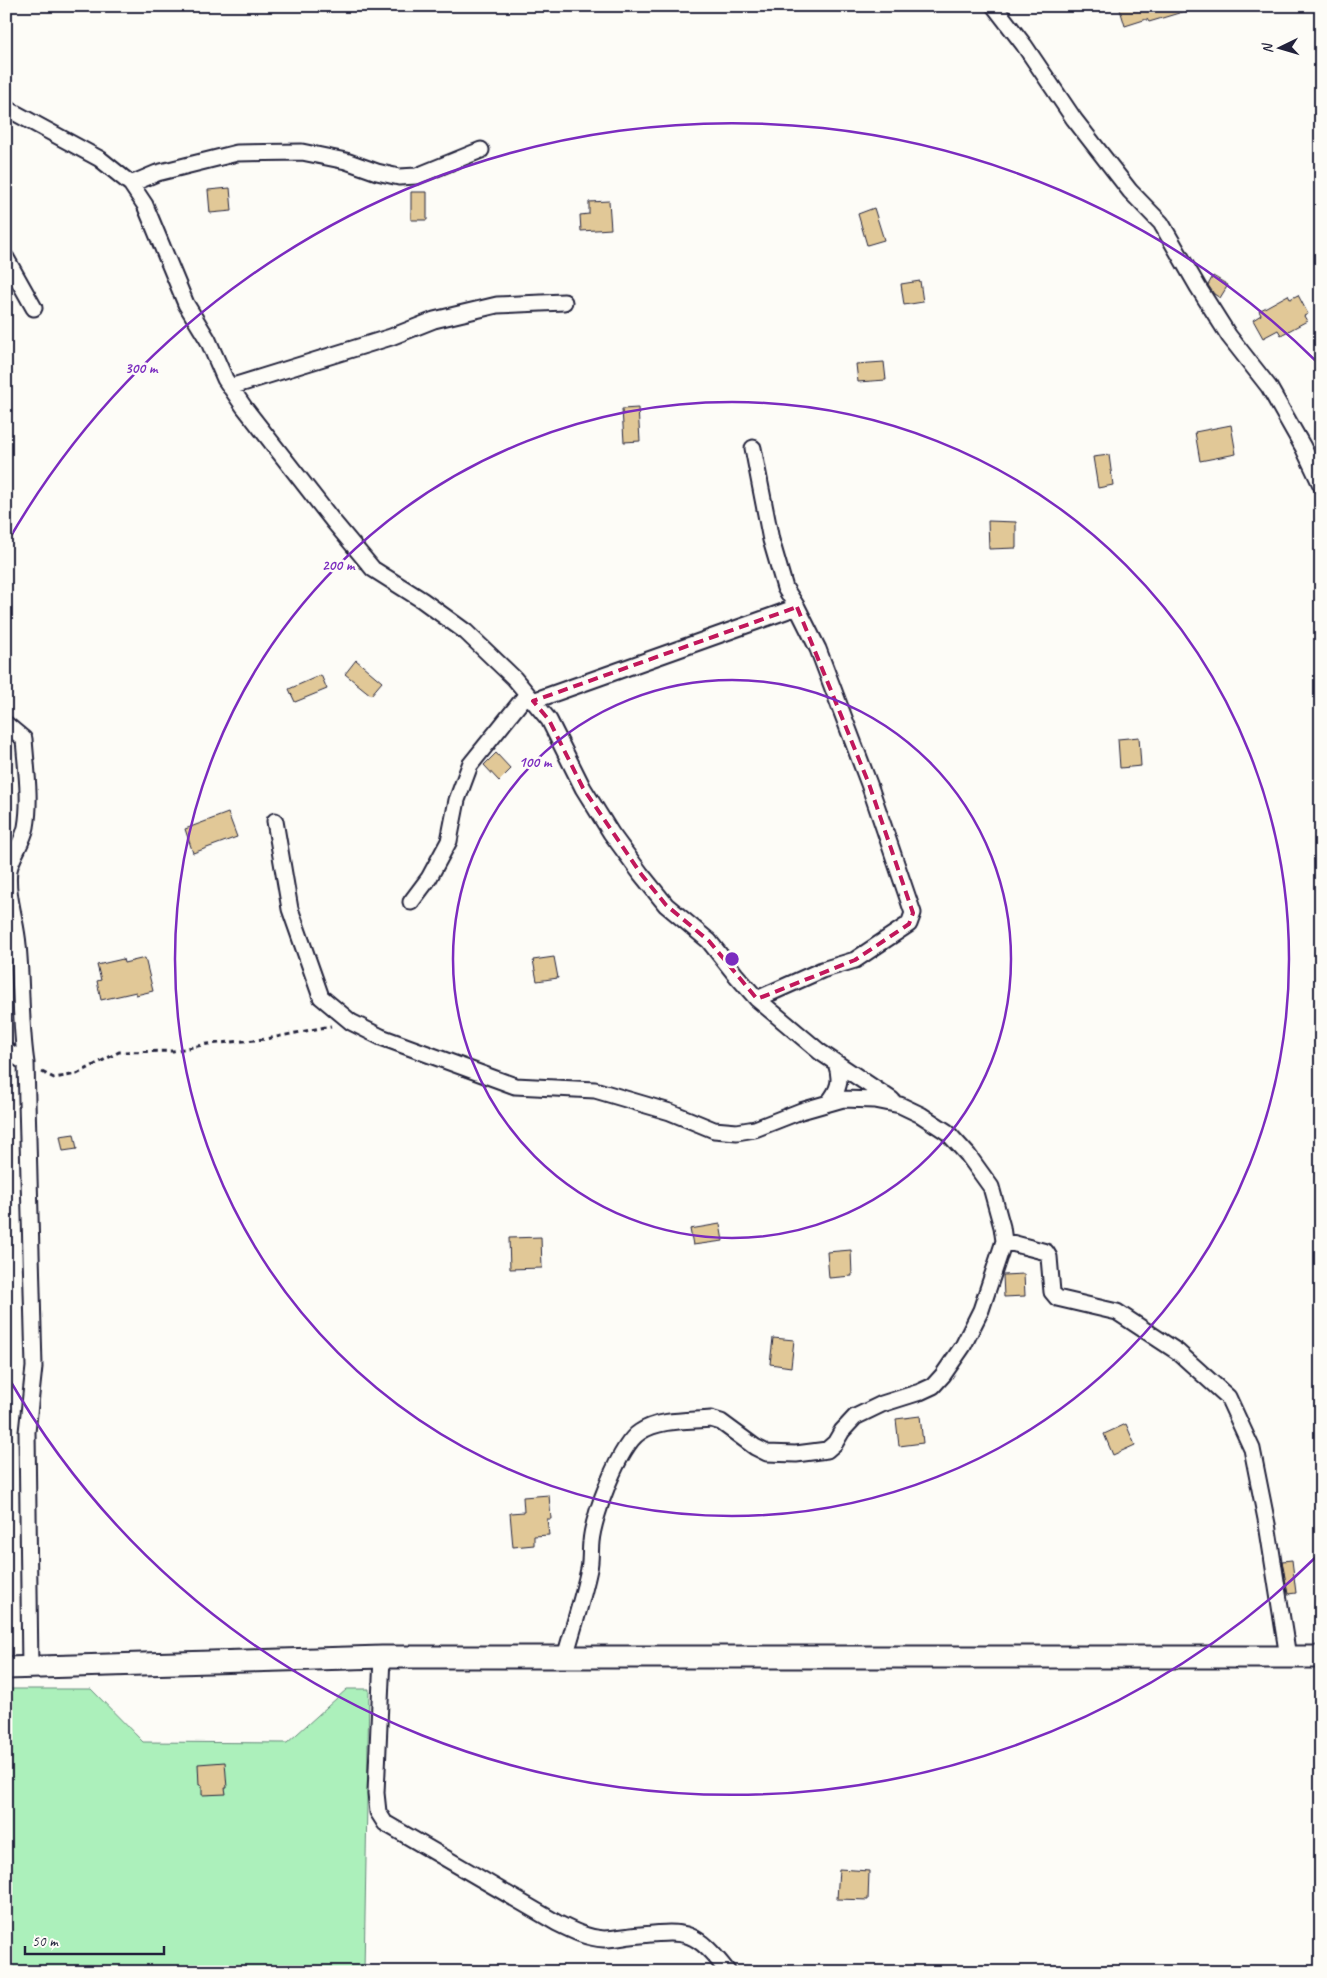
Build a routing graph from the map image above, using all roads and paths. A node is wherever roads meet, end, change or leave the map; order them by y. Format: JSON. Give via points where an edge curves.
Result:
{"nodes":[{"id":1,"x":994,"y":6,"type":"edge"},
{"id":2,"x":6,"y":108,"type":"edge"},
{"id":3,"x":482,"y":150,"type":"dead end"},
{"id":4,"x":132,"y":184,"type":"junction"},
{"id":5,"x":6,"y":258,"type":"edge"},
{"id":6,"x":564,"y":302,"type":"dead end"},
{"id":7,"x":34,"y":308,"type":"dead end"},
{"id":8,"x":230,"y":387,"type":"junction"},
{"id":9,"x":753,"y":448,"type":"dead end"},
{"id":10,"x":1321,"y":485,"type":"edge"},
{"id":11,"x":798,"y":607,"type":"junction"},
{"id":12,"x":530,"y":697,"type":"junction"},
{"id":13,"x":6,"y":724,"type":"edge"},
{"id":14,"x":276,"y":820,"type":"dead end"},
{"id":15,"x":411,"y":902,"type":"dead end"},
{"id":16,"x":757,"y":998,"type":"junction"},
{"id":17,"x":351,"y":1022,"type":"junction"},
{"id":18,"x":6,"y":1050,"type":"edge"},
{"id":19,"x":26,"y":1063,"type":"junction"},
{"id":20,"x":836,"y":1063,"type":"junction"},
{"id":21,"x":828,"y":1104,"type":"junction"},
{"id":22,"x":900,"y":1105,"type":"junction"},
{"id":23,"x":1004,"y":1241,"type":"junction"},
{"id":24,"x":382,"y":1657,"type":"junction"},
{"id":25,"x":565,"y":1657,"type":"junction"},
{"id":26,"x":1288,"y":1657,"type":"junction"},
{"id":27,"x":1321,"y":1657,"type":"edge"},
{"id":28,"x":6,"y":1668,"type":"edge"},
{"id":29,"x":30,"y":1669,"type":"junction"},
{"id":30,"x":728,"y":1972,"type":"edge"}],
"edges":[{"from":1,"to":10,"type":"street","via":[[1096,148],[1161,223],[1229,336],[1268,387]]},
{"from":2,"to":4,"type":"street","via":[[100,159]]},
{"from":3,"to":4,"type":"street","via":[[417,176],[399,177],[302,152],[237,153],[156,173]]},
{"from":4,"to":8,"type":"street","via":[[145,205],[186,304],[208,340]]},
{"from":5,"to":7,"type":"street"},
{"from":6,"to":8,"type":"street","via":[[497,305],[434,320],[391,337]]},
{"from":8,"to":12,"type":"street","via":[[373,569],[466,632]]},
{"from":9,"to":11,"type":"street","via":[[785,588]]},
{"from":11,"to":12,"type":"street"},
{"from":11,"to":16,"type":"street","via":[[818,649],[866,775],[913,914],[909,924],[855,960],[822,970]]},
{"from":12,"to":15,"type":"street","via":[[470,765],[456,800],[449,841],[429,878]]},
{"from":12,"to":16,"type":"street","via":[[549,720],[583,788],[641,874],[666,905],[709,941]]},
{"from":13,"to":19,"type":"street","via":[[24,739],[27,779],[26,829],[9,868],[8,890],[18,946]]},
{"from":14,"to":17,"type":"street","via":[[290,909],[321,997]]},
{"from":16,"to":20,"type":"street"},
{"from":17,"to":19,"type":"path","via":[[266,1039],[173,1051],[119,1052],[77,1074],[54,1078]]},
{"from":17,"to":21,"type":"street","via":[[381,1037],[515,1086],[595,1090],[670,1112],[714,1130],[737,1132],[755,1129]]},
{"from":18,"to":19,"type":"street"},
{"from":19,"to":29,"type":"street","via":[[34,1367],[27,1432]]},
{"from":20,"to":21,"type":"street","via":[[840,1074],[839,1086]]},
{"from":20,"to":22,"type":"street"},
{"from":21,"to":22,"type":"street","via":[[843,1099]]},
{"from":22,"to":23,"type":"street","via":[[947,1132],[968,1155],[991,1188]]},
{"from":23,"to":25,"type":"street","via":[[982,1310],[964,1346],[944,1375],[933,1386],[855,1417],[827,1450],[768,1453],[721,1422],[711,1419],[663,1424],[638,1433],[626,1449],[602,1498],[591,1542],[590,1567]]},
{"from":23,"to":26,"type":"street","via":[[1046,1252],[1052,1292],[1057,1298],[1117,1312],[1178,1352],[1228,1397],[1252,1449]]},
{"from":24,"to":25,"type":"street"},
{"from":24,"to":29,"type":"street"},
{"from":24,"to":30,"type":"street","via":[[376,1793],[378,1812],[384,1823],[557,1924],[586,1937],[606,1939],[676,1932],[694,1937]]},
{"from":25,"to":26,"type":"street"},
{"from":26,"to":27,"type":"street"},
{"from":28,"to":29,"type":"street"}]}
